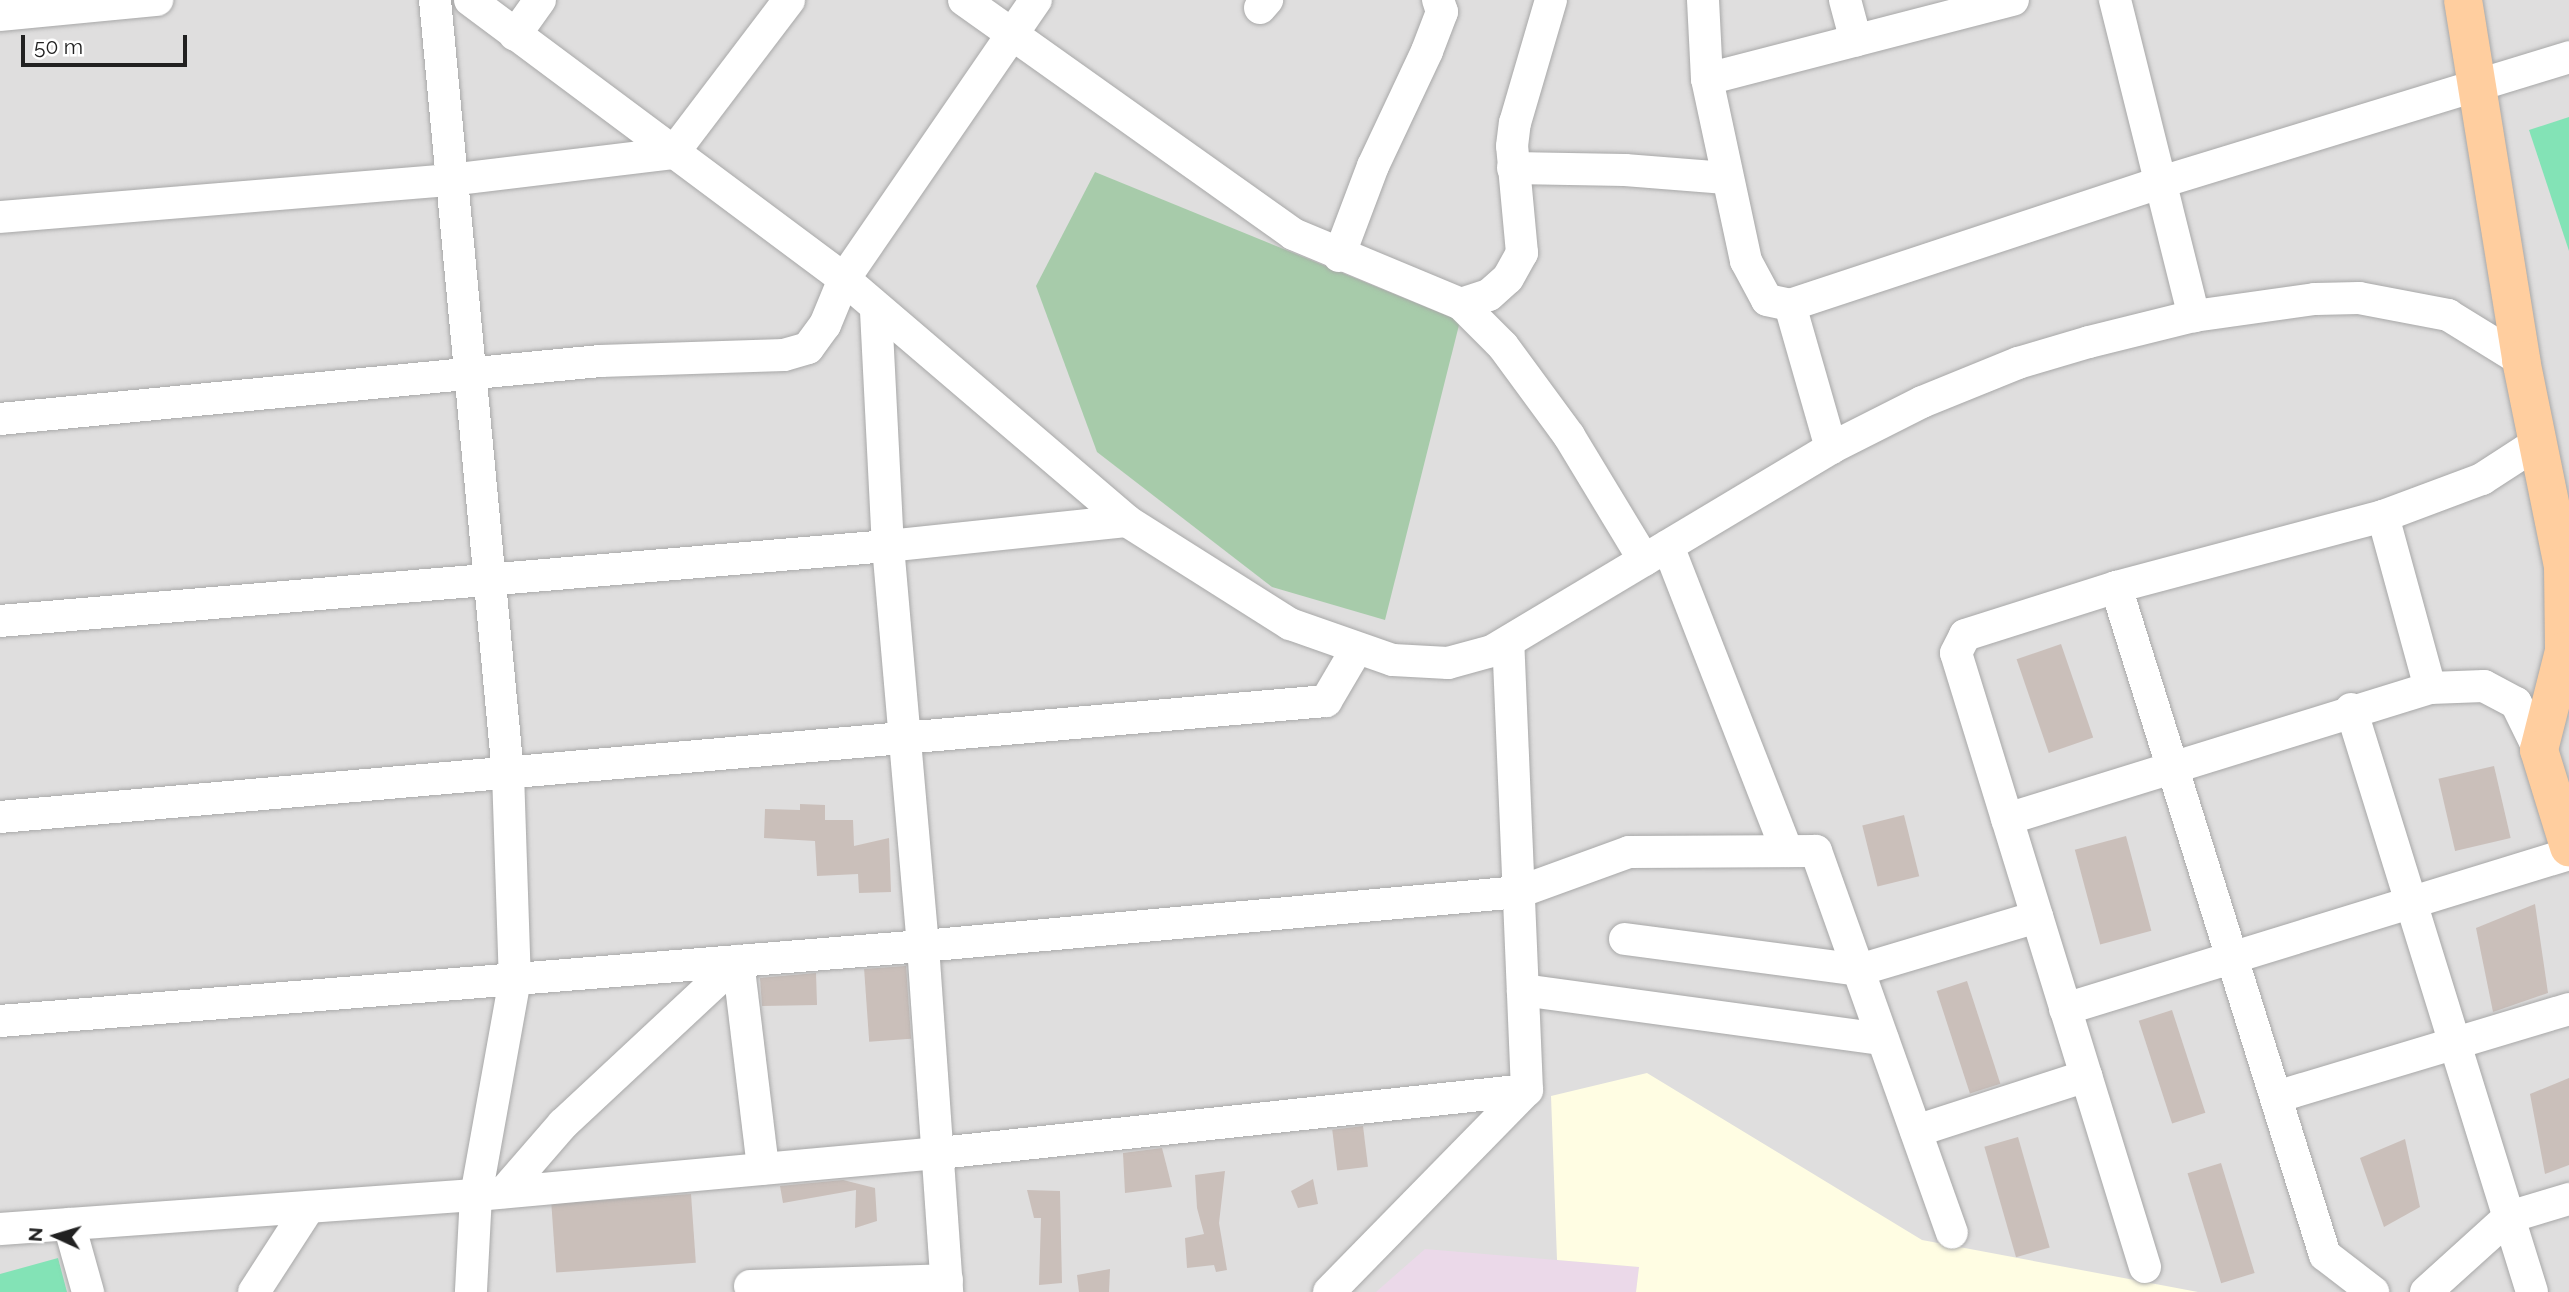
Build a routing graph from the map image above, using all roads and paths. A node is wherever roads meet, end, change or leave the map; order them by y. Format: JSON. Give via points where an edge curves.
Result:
{"nodes":[{"id":1,"x":158,"y":0,"type":"edge"},
{"id":2,"x":435,"y":0,"type":"edge"},
{"id":3,"x":470,"y":0,"type":"edge"},
{"id":4,"x":540,"y":0,"type":"edge"},
{"id":5,"x":789,"y":0,"type":"edge"},
{"id":6,"x":964,"y":0,"type":"edge"},
{"id":7,"x":1036,"y":0,"type":"edge"},
{"id":8,"x":1438,"y":0,"type":"edge"},
{"id":9,"x":1551,"y":0,"type":"edge"},
{"id":10,"x":1703,"y":0,"type":"edge"},
{"id":11,"x":1845,"y":0,"type":"edge"},
{"id":12,"x":2012,"y":0,"type":"edge"},
{"id":13,"x":2115,"y":0,"type":"edge"},
{"id":14,"x":2463,"y":0,"type":"edge"},
{"id":15,"x":0,"y":15,"type":"edge"},
{"id":16,"x":514,"y":35,"type":"junction"},
{"id":17,"x":1011,"y":35,"type":"junction"},
{"id":18,"x":1856,"y":41,"type":"junction"},
{"id":19,"x":2569,"y":57,"type":"edge"},
{"id":20,"x":1707,"y":79,"type":"junction"},
{"id":21,"x":2479,"y":85,"type":"junction"},
{"id":22,"x":673,"y":153,"type":"junction"},
{"id":23,"x":1513,"y":168,"type":"junction"},
{"id":24,"x":1726,"y":178,"type":"junction"},
{"id":25,"x":450,"y":180,"type":"junction"},
{"id":26,"x":2161,"y":182,"type":"junction"},
{"id":27,"x":0,"y":218,"type":"edge"},
{"id":28,"x":1339,"y":256,"type":"junction"},
{"id":29,"x":844,"y":279,"type":"junction"},
{"id":30,"x":1461,"y":304,"type":"junction"},
{"id":31,"x":1790,"y":305,"type":"junction"},
{"id":32,"x":876,"y":311,"type":"junction"},
{"id":33,"x":2194,"y":316,"type":"junction"},
{"id":34,"x":2521,"y":360,"type":"junction"},
{"id":35,"x":471,"y":374,"type":"junction"},
{"id":36,"x":0,"y":419,"type":"edge"},
{"id":37,"x":1831,"y":447,"type":"junction"},
{"id":38,"x":2552,"y":465,"type":"edge"},
{"id":39,"x":2383,"y":516,"type":"junction"},
{"id":40,"x":1127,"y":521,"type":"junction"},
{"id":41,"x":888,"y":546,"type":"junction"},
{"id":42,"x":1656,"y":553,"type":"junction"},
{"id":43,"x":486,"y":577,"type":"junction"},
{"id":44,"x":2116,"y":587,"type":"junction"},
{"id":45,"x":0,"y":621,"type":"edge"},
{"id":46,"x":1508,"y":642,"type":"junction"},
{"id":47,"x":1356,"y":650,"type":"junction"},
{"id":48,"x":2430,"y":688,"type":"junction"},
{"id":49,"x":2351,"y":709,"type":"junction"},
{"id":50,"x":905,"y":738,"type":"junction"},
{"id":51,"x":2539,"y":750,"type":"junction"},
{"id":52,"x":2172,"y":766,"type":"junction"},
{"id":53,"x":508,"y":773,"type":"junction"},
{"id":54,"x":0,"y":817,"type":"edge"},
{"id":55,"x":2007,"y":819,"type":"junction"},
{"id":56,"x":2569,"y":847,"type":"edge"},
{"id":57,"x":1787,"y":851,"type":"junction"},
{"id":58,"x":2569,"y":854,"type":"edge"},
{"id":59,"x":1519,"y":892,"type":"junction"},
{"id":60,"x":2411,"y":902,"type":"junction"},
{"id":61,"x":2037,"y":917,"type":"junction"},
{"id":62,"x":1625,"y":939,"type":"dead end"},
{"id":63,"x":923,"y":946,"type":"junction"},
{"id":64,"x":2232,"y":958,"type":"junction"},
{"id":65,"x":738,"y":961,"type":"junction"},
{"id":66,"x":1859,"y":970,"type":"junction"},
{"id":67,"x":515,"y":979,"type":"junction"},
{"id":68,"x":1523,"y":990,"type":"junction"},
{"id":69,"x":2066,"y":1009,"type":"junction"},
{"id":70,"x":2569,"y":1009,"type":"edge"},
{"id":71,"x":0,"y":1021,"type":"edge"},
{"id":72,"x":1883,"y":1039,"type":"junction"},
{"id":73,"x":2454,"y":1043,"type":"junction"},
{"id":74,"x":2086,"y":1076,"type":"junction"},
{"id":75,"x":1527,"y":1090,"type":"junction"},
{"id":76,"x":2276,"y":1097,"type":"junction"},
{"id":77,"x":1916,"y":1131,"type":"junction"},
{"id":78,"x":940,"y":1153,"type":"junction"},
{"id":79,"x":762,"y":1169,"type":"junction"},
{"id":80,"x":490,"y":1194,"type":"junction"},
{"id":81,"x":2569,"y":1199,"type":"edge"},
{"id":82,"x":309,"y":1207,"type":"junction"},
{"id":83,"x":2509,"y":1217,"type":"junction"},
{"id":84,"x":69,"y":1224,"type":"junction"},
{"id":85,"x":0,"y":1229,"type":"edge"},
{"id":86,"x":1952,"y":1232,"type":"dead end"},
{"id":87,"x":2145,"y":1267,"type":"dead end"},
{"id":88,"x":750,"y":1286,"type":"dead end"},
{"id":89,"x":947,"y":1286,"type":"edge"},
{"id":90,"x":88,"y":1292,"type":"edge"},
{"id":91,"x":254,"y":1292,"type":"edge"},
{"id":92,"x":471,"y":1292,"type":"edge"},
{"id":93,"x":1329,"y":1292,"type":"edge"},
{"id":94,"x":2373,"y":1292,"type":"edge"},
{"id":95,"x":2426,"y":1292,"type":"edge"},
{"id":96,"x":2532,"y":1292,"type":"edge"}],
"edges":[{"from":1,"to":15,"type":"street"},
{"from":2,"to":25,"type":"street"},
{"from":3,"to":16,"type":"street"},
{"from":4,"to":16,"type":"street"},
{"from":5,"to":22,"type":"street"},
{"from":6,"to":17,"type":"street"},
{"from":7,"to":17,"type":"street"},
{"from":8,"to":28,"type":"street","via":[[1442,12],[1427,51],[1373,166]]},
{"from":9,"to":23,"type":"street","via":[[1515,123]]},
{"from":10,"to":20,"type":"street"},
{"from":11,"to":18,"type":"street"},
{"from":12,"to":18,"type":"street"},
{"from":13,"to":26,"type":"street"},
{"from":14,"to":21,"type":"main road"},
{"from":16,"to":22,"type":"street"},
{"from":17,"to":28,"type":"street","via":[[1267,217]]},
{"from":17,"to":29,"type":"street"},
{"from":18,"to":20,"type":"street"},
{"from":19,"to":21,"type":"street"},
{"from":20,"to":24,"type":"street"},
{"from":21,"to":26,"type":"street"},
{"from":21,"to":34,"type":"main road"},
{"from":22,"to":25,"type":"street"},
{"from":22,"to":29,"type":"street"},
{"from":23,"to":24,"type":"street"},
{"from":23,"to":30,"type":"street","via":[[1522,253],[1508,278],[1489,295]]},
{"from":24,"to":31,"type":"street","via":[[1746,261],[1767,300]]},
{"from":25,"to":27,"type":"street"},
{"from":25,"to":35,"type":"street"},
{"from":26,"to":31,"type":"street"},
{"from":26,"to":33,"type":"street"},
{"from":28,"to":30,"type":"street"},
{"from":29,"to":32,"type":"street"},
{"from":29,"to":35,"type":"street","via":[[825,325],[808,348],[784,355],[600,361]]},
{"from":30,"to":42,"type":"street","via":[[1503,346]]},
{"from":31,"to":37,"type":"street"},
{"from":32,"to":40,"type":"street"},
{"from":32,"to":41,"type":"street"},
{"from":33,"to":34,"type":"street","via":[[2315,299],[2392,302],[2448,315]]},
{"from":33,"to":37,"type":"street","via":[[2018,363],[1922,402]]},
{"from":34,"to":38,"type":"main road"},
{"from":35,"to":36,"type":"street"},
{"from":35,"to":43,"type":"street"},
{"from":37,"to":42,"type":"street"},
{"from":38,"to":39,"type":"street","via":[[2482,479]]},
{"from":38,"to":51,"type":"main road","via":[[2566,611],[2554,705]]},
{"from":39,"to":44,"type":"street"},
{"from":39,"to":48,"type":"street"},
{"from":40,"to":41,"type":"street"},
{"from":40,"to":47,"type":"street","via":[[1290,624]]},
{"from":41,"to":43,"type":"street"},
{"from":41,"to":50,"type":"street"},
{"from":42,"to":46,"type":"street"},
{"from":42,"to":57,"type":"street"},
{"from":43,"to":45,"type":"street"},
{"from":43,"to":53,"type":"street"},
{"from":44,"to":52,"type":"street"},
{"from":44,"to":55,"type":"street","via":[[1965,635],[1956,653]]},
{"from":46,"to":47,"type":"street","via":[[1448,663],[1393,660]]},
{"from":46,"to":59,"type":"street"},
{"from":47,"to":50,"type":"street","via":[[1326,701]]},
{"from":48,"to":49,"type":"street"},
{"from":48,"to":51,"type":"street","via":[[2484,686],[2516,704]]},
{"from":49,"to":52,"type":"street"},
{"from":49,"to":60,"type":"street"},
{"from":50,"to":53,"type":"street"},
{"from":50,"to":63,"type":"street"},
{"from":51,"to":56,"type":"main road"},
{"from":52,"to":55,"type":"street"},
{"from":52,"to":64,"type":"street"},
{"from":53,"to":54,"type":"street"},
{"from":53,"to":67,"type":"street"},
{"from":55,"to":61,"type":"street"},
{"from":57,"to":59,"type":"street","via":[[1629,852]]},
{"from":57,"to":66,"type":"street","via":[[1816,851]]},
{"from":58,"to":60,"type":"street"},
{"from":59,"to":63,"type":"street"},
{"from":59,"to":68,"type":"street"},
{"from":60,"to":64,"type":"street"},
{"from":60,"to":73,"type":"street"},
{"from":61,"to":66,"type":"street"},
{"from":61,"to":69,"type":"street"},
{"from":62,"to":66,"type":"street"},
{"from":63,"to":65,"type":"street"},
{"from":63,"to":78,"type":"street"},
{"from":64,"to":69,"type":"street"},
{"from":64,"to":76,"type":"street"},
{"from":65,"to":67,"type":"street"},
{"from":65,"to":79,"type":"street"},
{"from":65,"to":80,"type":"street"},
{"from":66,"to":72,"type":"street"},
{"from":67,"to":71,"type":"street"},
{"from":67,"to":80,"type":"street"},
{"from":68,"to":72,"type":"street"},
{"from":68,"to":75,"type":"street"},
{"from":69,"to":74,"type":"street"},
{"from":70,"to":73,"type":"street"},
{"from":72,"to":77,"type":"street"},
{"from":73,"to":76,"type":"street"},
{"from":73,"to":83,"type":"street"},
{"from":74,"to":77,"type":"street"},
{"from":74,"to":87,"type":"street"},
{"from":75,"to":78,"type":"street"},
{"from":75,"to":93,"type":"street"},
{"from":76,"to":94,"type":"street","via":[[2325,1255]]},
{"from":77,"to":86,"type":"street"},
{"from":78,"to":79,"type":"street"},
{"from":78,"to":89,"type":"street"},
{"from":79,"to":80,"type":"street"},
{"from":80,"to":82,"type":"street"},
{"from":80,"to":92,"type":"street"},
{"from":81,"to":83,"type":"street"},
{"from":82,"to":84,"type":"street"},
{"from":82,"to":91,"type":"street"},
{"from":83,"to":95,"type":"street"},
{"from":83,"to":96,"type":"street"},
{"from":84,"to":85,"type":"street"},
{"from":84,"to":90,"type":"street"},
{"from":88,"to":89,"type":"street"}]}
